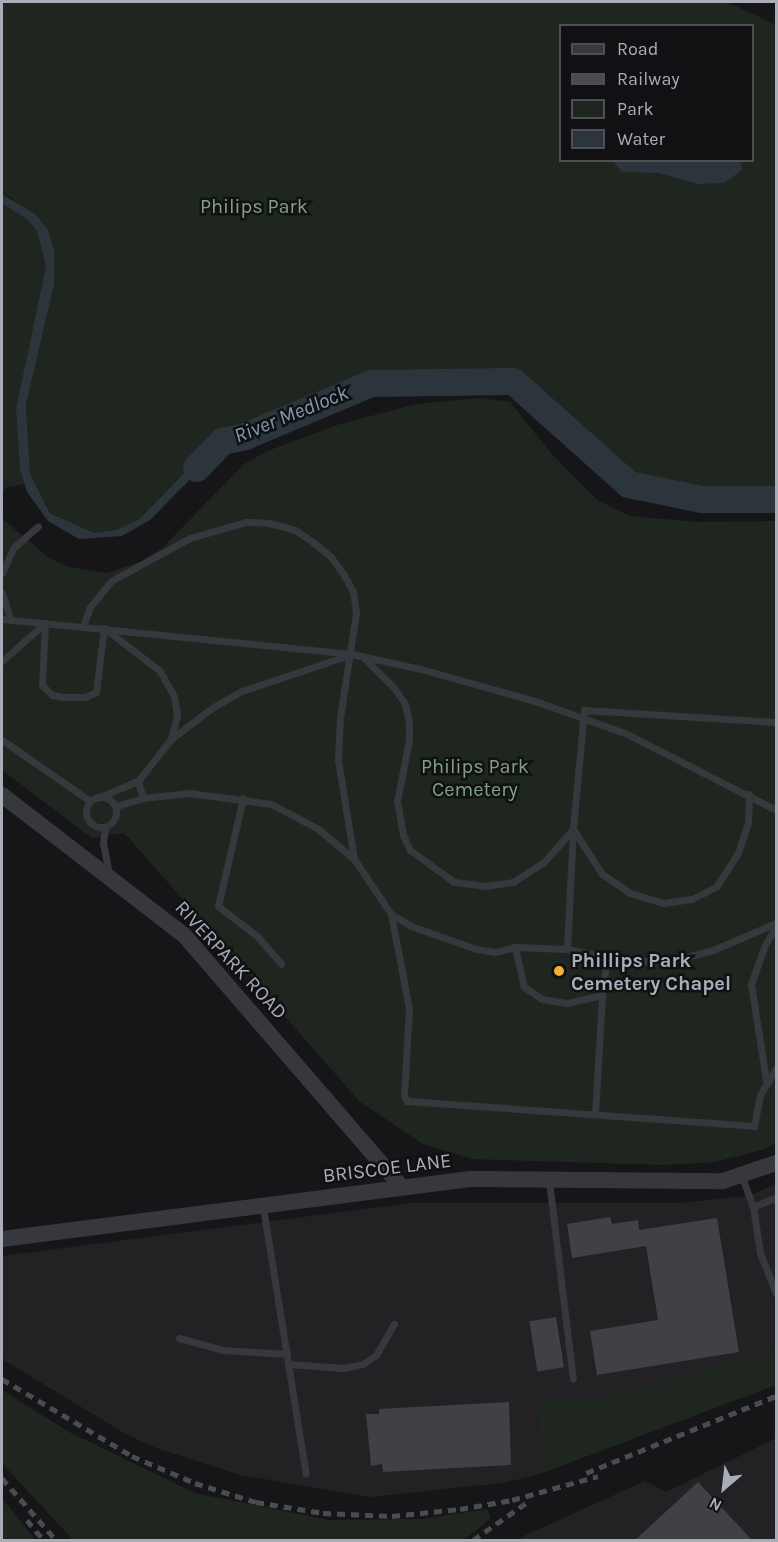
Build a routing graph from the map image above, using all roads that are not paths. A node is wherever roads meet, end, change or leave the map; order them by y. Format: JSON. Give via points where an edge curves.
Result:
{"nodes":[{"id":1,"x":38,"y":526,"type":"dead end"},
{"id":2,"x":2,"y":573,"type":"edge"},
{"id":3,"x":2,"y":593,"type":"edge"},
{"id":4,"x":2,"y":619,"type":"edge"},
{"id":5,"x":10,"y":620,"type":"junction"},
{"id":6,"x":45,"y":623,"type":"junction"},
{"id":7,"x":83,"y":626,"type":"junction"},
{"id":8,"x":104,"y":628,"type":"junction"},
{"id":9,"x":351,"y":654,"type":"junction"},
{"id":10,"x":362,"y":656,"type":"junction"},
{"id":11,"x":2,"y":661,"type":"edge"},
{"id":12,"x":581,"y":716,"type":"junction"},
{"id":13,"x":777,"y":722,"type":"edge"},
{"id":14,"x":171,"y":739,"type":"junction"},
{"id":15,"x":2,"y":740,"type":"edge"},
{"id":16,"x":138,"y":781,"type":"junction"},
{"id":17,"x":749,"y":794,"type":"junction"},
{"id":18,"x":2,"y":795,"type":"edge"},
{"id":19,"x":102,"y":796,"type":"junction"},
{"id":20,"x":143,"y":798,"type":"junction"},
{"id":21,"x":243,"y":798,"type":"junction"},
{"id":22,"x":90,"y":801,"type":"junction"},
{"id":23,"x":116,"y":806,"type":"junction"},
{"id":24,"x":777,"y":810,"type":"edge"},
{"id":25,"x":105,"y":827,"type":"junction"},
{"id":26,"x":573,"y":829,"type":"junction"},
{"id":27,"x":354,"y":859,"type":"junction"},
{"id":28,"x":109,"y":877,"type":"junction"},
{"id":29,"x":391,"y":914,"type":"junction"},
{"id":30,"x":777,"y":925,"type":"edge"},
{"id":31,"x":515,"y":947,"type":"junction"},
{"id":32,"x":567,"y":949,"type":"junction"},
{"id":33,"x":607,"y":958,"type":"junction"},
{"id":34,"x":281,"y":964,"type":"dead end"},
{"id":35,"x":602,"y":995,"type":"junction"},
{"id":36,"x":777,"y":1068,"type":"edge"},
{"id":37,"x":766,"y":1080,"type":"junction"},
{"id":38,"x":595,"y":1114,"type":"junction"},
{"id":39,"x":777,"y":1163,"type":"edge"},
{"id":40,"x":742,"y":1177,"type":"junction"},
{"id":41,"x":549,"y":1178,"type":"junction"},
{"id":42,"x":400,"y":1186,"type":"junction"},
{"id":43,"x":777,"y":1197,"type":"edge"},
{"id":44,"x":263,"y":1204,"type":"junction"},
{"id":45,"x":753,"y":1207,"type":"junction"},
{"id":46,"x":2,"y":1239,"type":"edge"},
{"id":47,"x":777,"y":1293,"type":"edge"},
{"id":48,"x":394,"y":1324,"type":"dead end"},
{"id":49,"x":179,"y":1338,"type":"dead end"},
{"id":50,"x":287,"y":1354,"type":"junction"},
{"id":51,"x":289,"y":1364,"type":"junction"},
{"id":52,"x":573,"y":1379,"type":"dead end"},
{"id":53,"x":306,"y":1474,"type":"dead end"}],
"edges":[{"from":1,"to":2,"type":"lane","via":[[13,548]]},
{"from":3,"to":5,"type":"lane"},
{"from":4,"to":5,"type":"lane"},
{"from":5,"to":6,"type":"lane"},
{"from":6,"to":7,"type":"lane"},
{"from":6,"to":8,"type":"lane","via":[[42,685],[52,695],[63,697],[85,697],[96,692]]},
{"from":6,"to":11,"type":"lane"},
{"from":7,"to":8,"type":"lane"},
{"from":7,"to":9,"type":"lane","via":[[90,607],[111,581],[190,538],[246,522],[269,523],[295,531],[314,543],[331,556],[344,575],[353,591],[356,614]]},
{"from":8,"to":9,"type":"lane"},
{"from":8,"to":14,"type":"lane","via":[[168,680],[177,715]]},
{"from":9,"to":10,"type":"lane"},
{"from":9,"to":14,"type":"lane","via":[[242,691]]},
{"from":9,"to":27,"type":"lane","via":[[340,717],[338,760]]},
{"from":10,"to":12,"type":"lane"},
{"from":10,"to":26,"type":"lane","via":[[405,704],[409,740],[397,801],[399,820],[410,850],[428,865],[467,885],[513,882],[544,862]]},
{"from":12,"to":13,"type":"lane","via":[[584,710],[605,710]]},
{"from":12,"to":17,"type":"lane"},
{"from":12,"to":26,"type":"lane"},
{"from":14,"to":16,"type":"lane"},
{"from":15,"to":22,"type":"lane"},
{"from":16,"to":19,"type":"lane"},
{"from":16,"to":20,"type":"lane"},
{"from":17,"to":24,"type":"lane"},
{"from":17,"to":26,"type":"lane","via":[[745,839],[727,873],[716,887],[678,902],[663,903],[630,893],[602,874]]},
{"from":18,"to":28,"type":"street","name":"RIVERPARK ROAD"},
{"from":19,"to":22,"type":"lane"},
{"from":19,"to":23,"type":"lane"},
{"from":20,"to":21,"type":"lane","via":[[189,793]]},
{"from":20,"to":23,"type":"lane"},
{"from":21,"to":27,"type":"lane","via":[[271,804],[317,828]]},
{"from":21,"to":34,"type":"lane","via":[[218,906],[257,936]]},
{"from":22,"to":25,"type":"lane","via":[[86,810],[88,820]]},
{"from":23,"to":25,"type":"lane","via":[[114,821]]},
{"from":25,"to":28,"type":"lane","via":[[103,843]]},
{"from":26,"to":32,"type":"lane"},
{"from":27,"to":29,"type":"lane"},
{"from":28,"to":42,"type":"street","name":"RIVERPARK ROAD","via":[[184,935]]},
{"from":29,"to":31,"type":"lane","via":[[456,945],[495,952]]},
{"from":29,"to":38,"type":"lane","via":[[409,1008],[404,1096],[407,1101]]},
{"from":30,"to":33,"type":"lane","via":[[668,962]]},
{"from":30,"to":37,"type":"lane","via":[[751,984]]},
{"from":31,"to":32,"type":"lane"},
{"from":31,"to":35,"type":"lane","via":[[524,987],[532,994],[567,1002]]},
{"from":32,"to":33,"type":"lane"},
{"from":33,"to":35,"type":"lane"},
{"from":35,"to":38,"type":"lane"},
{"from":36,"to":37,"type":"lane"},
{"from":37,"to":38,"type":"lane","via":[[754,1126]]},
{"from":39,"to":40,"type":"street","name":"BRISCOE LANE"},
{"from":40,"to":41,"type":"street","name":"BRISCOE LANE","via":[[723,1181]]},
{"from":40,"to":45,"type":"lane"},
{"from":41,"to":42,"type":"street","name":"BRISCOE LANE","via":[[472,1179]]},
{"from":41,"to":52,"type":"lane"},
{"from":42,"to":44,"type":"street","name":"BRISCOE LANE"},
{"from":43,"to":45,"type":"lane"},
{"from":44,"to":46,"type":"street","name":"BRISCOE LANE"},
{"from":44,"to":50,"type":"lane"},
{"from":45,"to":47,"type":"lane","via":[[760,1253]]},
{"from":48,"to":51,"type":"lane","via":[[376,1355],[363,1364],[343,1368]]},
{"from":49,"to":50,"type":"lane","via":[[223,1350]]},
{"from":50,"to":51,"type":"lane"},
{"from":51,"to":53,"type":"lane"}]}
